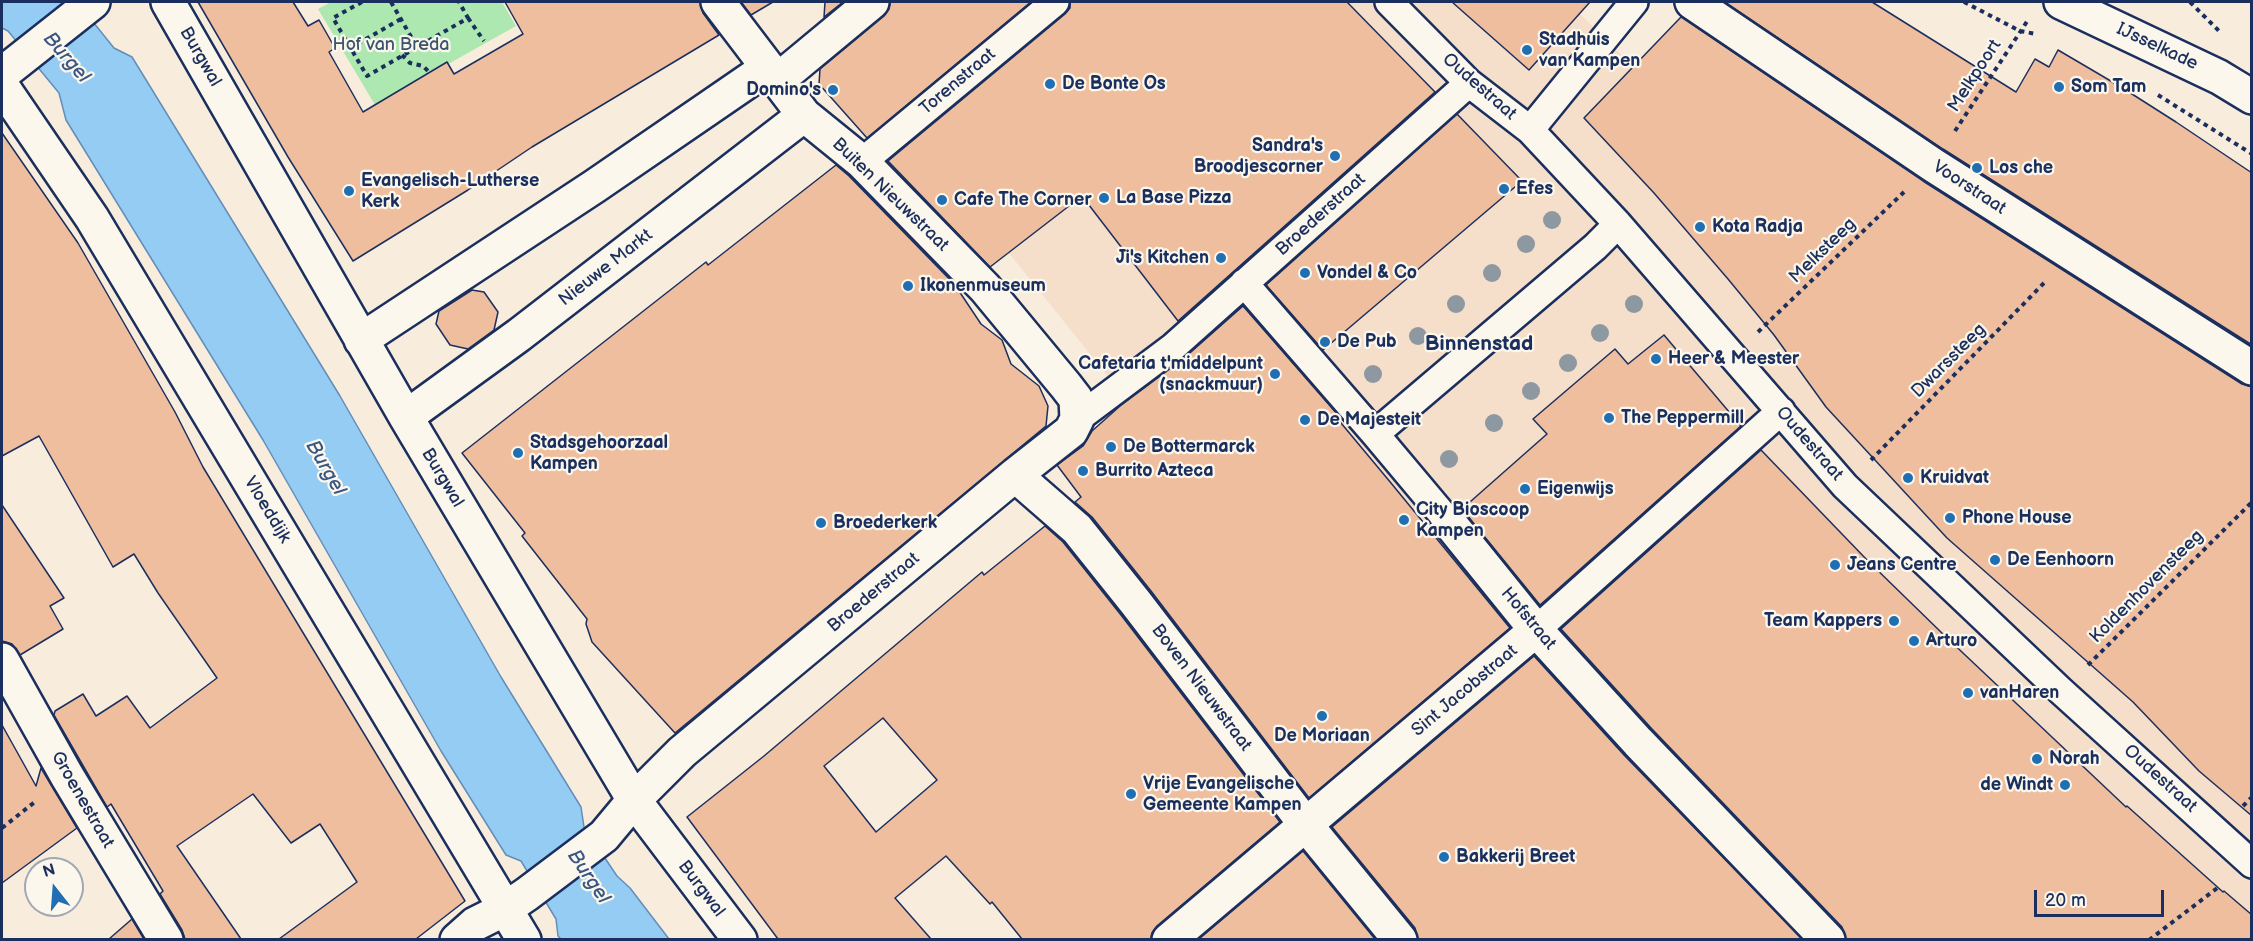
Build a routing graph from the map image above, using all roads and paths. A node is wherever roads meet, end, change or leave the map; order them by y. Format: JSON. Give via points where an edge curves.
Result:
{"nodes":[{"id":1,"x":93,"y":2,"type":"edge"},
{"id":2,"x":168,"y":2,"type":"edge"},
{"id":3,"x":362,"y":2,"type":"edge"},
{"id":4,"x":391,"y":2,"type":"edge"},
{"id":5,"x":459,"y":2,"type":"edge"},
{"id":6,"x":718,"y":2,"type":"edge"},
{"id":7,"x":872,"y":2,"type":"edge"},
{"id":8,"x":1055,"y":2,"type":"edge"},
{"id":9,"x":1389,"y":2,"type":"edge"},
{"id":10,"x":1634,"y":2,"type":"edge"},
{"id":11,"x":1692,"y":2,"type":"edge"},
{"id":12,"x":1964,"y":2,"type":"edge"},
{"id":13,"x":2047,"y":6,"type":"edge"},
{"id":14,"x":401,"y":18,"type":"junction"},
{"id":15,"x":468,"y":18,"type":"junction"},
{"id":16,"x":2020,"y":31,"type":"junction"},
{"id":17,"x":2043,"y":36,"type":"dead end"},
{"id":18,"x":483,"y":41,"type":"dead end"},
{"id":19,"x":417,"y":47,"type":"junction"},
{"id":20,"x":350,"y":48,"type":"junction"},
{"id":21,"x":402,"y":55,"type":"junction"},
{"id":22,"x":428,"y":71,"type":"dead end"},
{"id":23,"x":772,"y":74,"type":"junction"},
{"id":24,"x":6,"y":75,"type":"edge"},
{"id":25,"x":1469,"y":83,"type":"junction"},
{"id":26,"x":2155,"y":93,"type":"dead end"},
{"id":27,"x":2252,"y":97,"type":"edge"},
{"id":28,"x":804,"y":115,"type":"junction"},
{"id":29,"x":1530,"y":130,"type":"junction"},
{"id":30,"x":2252,"y":154,"type":"edge"},
{"id":31,"x":862,"y":162,"type":"junction"},
{"id":32,"x":1933,"y":165,"type":"junction"},
{"id":33,"x":1618,"y":224,"type":"junction"},
{"id":34,"x":2073,"y":255,"type":"junction"},
{"id":35,"x":1244,"y":283,"type":"junction"},
{"id":36,"x":361,"y":340,"type":"junction"},
{"id":37,"x":1733,"y":356,"type":"junction"},
{"id":38,"x":2252,"y":368,"type":"edge"},
{"id":39,"x":1781,"y":411,"type":"junction"},
{"id":40,"x":406,"y":417,"type":"junction"},
{"id":41,"x":1077,"y":419,"type":"junction"},
{"id":42,"x":1375,"y":434,"type":"junction"},
{"id":43,"x":1015,"y":475,"type":"junction"},
{"id":44,"x":1845,"y":486,"type":"junction"},
{"id":45,"x":2252,"y":502,"type":"edge"},
{"id":46,"x":1448,"y":521,"type":"joint"},
{"id":47,"x":1536,"y":630,"type":"junction"},
{"id":48,"x":2,"y":660,"type":"edge"},
{"id":49,"x":2061,"y":691,"type":"junction"},
{"id":50,"x":634,"y":800,"type":"junction"},
{"id":51,"x":1306,"y":825,"type":"junction"},
{"id":52,"x":2251,"y":864,"type":"edge"},
{"id":53,"x":516,"y":902,"type":"junction"},
{"id":54,"x":166,"y":939,"type":"edge"},
{"id":55,"x":457,"y":939,"type":"edge"},
{"id":56,"x":524,"y":939,"type":"edge"},
{"id":57,"x":740,"y":939,"type":"edge"},
{"id":58,"x":1169,"y":939,"type":"edge"},
{"id":59,"x":1400,"y":939,"type":"edge"},
{"id":60,"x":1828,"y":939,"type":"edge"},
{"id":61,"x":2149,"y":939,"type":"edge"}],
"edges":[{"from":1,"to":24,"type":"street"},
{"from":2,"to":36,"type":"street","name":"Burgwal"},
{"from":3,"to":20,"type":"path","via":[[333,18]]},
{"from":4,"to":14,"type":"path"},
{"from":5,"to":15,"type":"path"},
{"from":6,"to":23,"type":"street","name":"Buiten Nieuwstraat"},
{"from":7,"to":23,"type":"street"},
{"from":8,"to":31,"type":"street","name":"Torenstraat"},
{"from":9,"to":25,"type":"street","name":"Oudestraat"},
{"from":10,"to":29,"type":"street"},
{"from":11,"to":32,"type":"street","name":"Voorstraat"},
{"from":12,"to":16,"type":"path"},
{"from":13,"to":16,"type":"path","name":"Melkpoort"},
{"from":13,"to":27,"type":"street","name":"IJsselkade","via":[[2219,77]]},
{"from":14,"to":19,"type":"path"},
{"from":14,"to":20,"type":"path"},
{"from":15,"to":18,"type":"path"},
{"from":15,"to":19,"type":"path"},
{"from":16,"to":17,"type":"path"},
{"from":16,"to":32,"type":"path","name":"Melkpoort"},
{"from":19,"to":21,"type":"path"},
{"from":20,"to":21,"type":"path","via":[[367,76]]},
{"from":21,"to":22,"type":"path"},
{"from":23,"to":28,"type":"street","name":"Buiten Nieuwstraat"},
{"from":23,"to":36,"type":"street"},
{"from":24,"to":53,"type":"street","name":"Vloeddijk"},
{"from":25,"to":29,"type":"street","name":"Oudestraat"},
{"from":25,"to":35,"type":"street","name":"Broederstraat"},
{"from":26,"to":30,"type":"path"},
{"from":28,"to":31,"type":"street","name":"Buiten Nieuwstraat"},
{"from":28,"to":40,"type":"street","name":"Nieuwe Markt"},
{"from":29,"to":33,"type":"street","name":"Oudestraat"},
{"from":31,"to":41,"type":"street","name":"Buiten Nieuwstraat","via":[[990,283],[1076,399]]},
{"from":32,"to":34,"type":"street","name":"Voorstraat"},
{"from":32,"to":37,"type":"path","name":"Melksteeg"},
{"from":33,"to":37,"type":"street","name":"Oudestraat"},
{"from":33,"to":42,"type":"street"},
{"from":34,"to":38,"type":"street","name":"Voorstraat"},
{"from":34,"to":44,"type":"path","name":"Dwarssteeg"},
{"from":35,"to":41,"type":"street","name":"Broederstraat","via":[[1168,340]]},
{"from":35,"to":42,"type":"street","name":"Hofstraat"},
{"from":36,"to":40,"type":"street","name":"Burgwal"},
{"from":37,"to":39,"type":"street","name":"Oudestraat"},
{"from":39,"to":44,"type":"street","name":"Oudestraat"},
{"from":39,"to":47,"type":"street","name":"Sint Jacobstraat"},
{"from":40,"to":50,"type":"street","name":"Burgwal"},
{"from":41,"to":43,"type":"street","name":"Broederstraat","via":[[1071,431]]},
{"from":42,"to":46,"type":"street","name":"Hofstraat"},
{"from":43,"to":50,"type":"street","name":"Broederstraat","via":[[682,752]]},
{"from":43,"to":51,"type":"street","name":"Boven Nieuwstraat","via":[[1077,530]]},
{"from":44,"to":49,"type":"street","name":"Oudestraat"},
{"from":45,"to":49,"type":"path","name":"Koldenhovensteeg"},
{"from":46,"to":47,"type":"street","name":"Hofstraat"},
{"from":47,"to":51,"type":"street","name":"Sint Jacobstraat"},
{"from":47,"to":60,"type":"street","name":"Hofstraat"},
{"from":48,"to":54,"type":"street","name":"Groenestraat"},
{"from":49,"to":52,"type":"street","name":"Oudestraat"},
{"from":50,"to":53,"type":"street","name":"Broederstraat","via":[[604,836]]},
{"from":50,"to":57,"type":"street","name":"Burgwal"},
{"from":51,"to":58,"type":"street","name":"Sint Jacobstraat"},
{"from":51,"to":59,"type":"street","name":"Boven Nieuwstraat"},
{"from":52,"to":61,"type":"path"},
{"from":53,"to":55,"type":"street","name":"Broederstraat","via":[[475,924]]},
{"from":53,"to":56,"type":"street","name":"Vloeddijk"}]}
